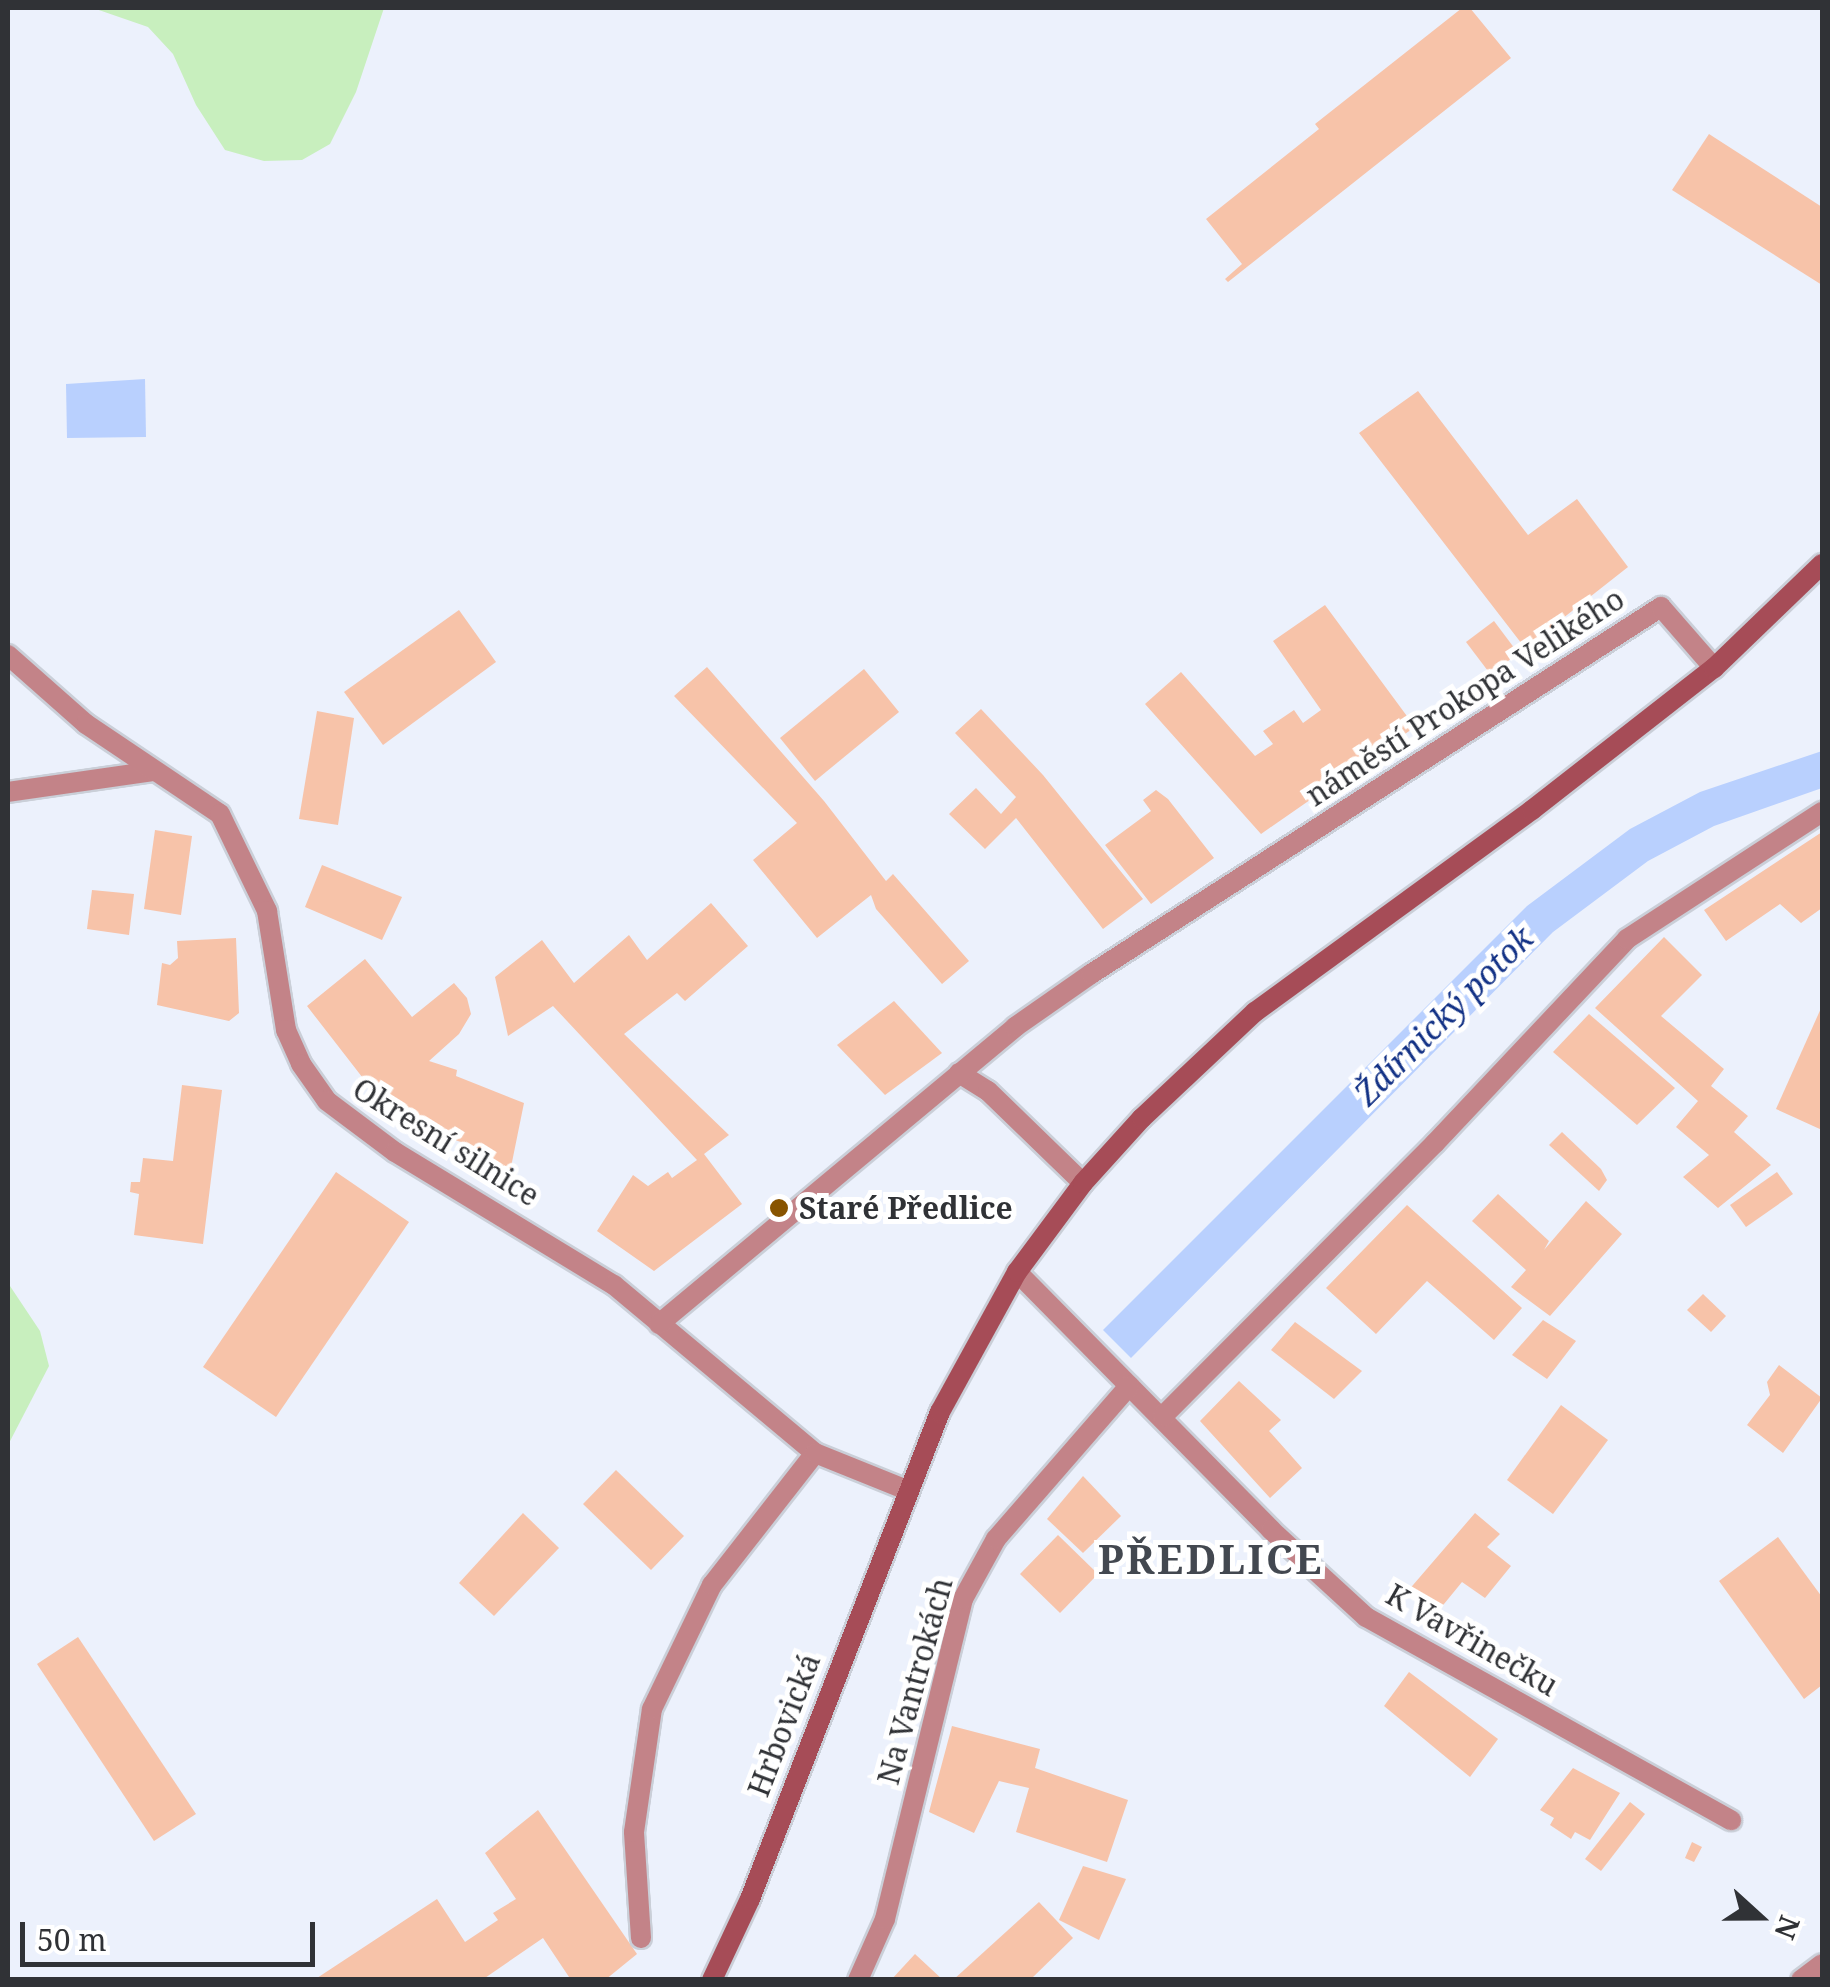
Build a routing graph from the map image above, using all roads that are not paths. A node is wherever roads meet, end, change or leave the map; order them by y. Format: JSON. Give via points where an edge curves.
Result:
{"nodes":[{"id":1,"x":1822,"y":564,"type":"edge"},
{"id":2,"x":8,"y":656,"type":"edge"},
{"id":3,"x":1714,"y":668,"type":"junction"},
{"id":4,"x":153,"y":771,"type":"junction"},
{"id":5,"x":8,"y":792,"type":"edge"},
{"id":6,"x":1822,"y":812,"type":"edge"},
{"id":7,"x":959,"y":1072,"type":"junction"},
{"id":8,"x":1083,"y":1183,"type":"junction"},
{"id":9,"x":1017,"y":1272,"type":"junction"},
{"id":10,"x":659,"y":1324,"type":"junction"},
{"id":11,"x":1130,"y":1386,"type":"junction"},
{"id":12,"x":1163,"y":1416,"type":"junction"},
{"id":13,"x":814,"y":1453,"type":"junction"},
{"id":14,"x":907,"y":1490,"type":"junction"},
{"id":15,"x":1731,"y":1820,"type":"dead end"},
{"id":16,"x":641,"y":1938,"type":"dead end"},
{"id":17,"x":1822,"y":1964,"type":"edge"},
{"id":18,"x":712,"y":1980,"type":"edge"},
{"id":19,"x":858,"y":1980,"type":"edge"},
{"id":20,"x":1801,"y":1980,"type":"edge"}],
"edges":[{"from":1,"to":3,"type":"main road"},
{"from":2,"to":4,"type":"street","name":"Okresní silnice"},
{"from":3,"to":7,"type":"street","name":"náměstí Prokopa Velikého","via":[[1661,607],[1090,974]]},
{"from":3,"to":8,"type":"main road","via":[[1256,1012]]},
{"from":4,"to":5,"type":"street"},
{"from":4,"to":10,"type":"street","name":"Okresní silnice","via":[[220,814],[267,910],[286,1030],[327,1101],[395,1152],[614,1285]]},
{"from":6,"to":12,"type":"street","via":[[1627,939]]},
{"from":7,"to":8,"type":"street","via":[[988,1091]]},
{"from":7,"to":10,"type":"street","name":"náměstí Prokopa Velikého"},
{"from":8,"to":9,"type":"main road"},
{"from":9,"to":11,"type":"street"},
{"from":9,"to":14,"type":"main road","via":[[940,1412]]},
{"from":10,"to":13,"type":"street"},
{"from":11,"to":12,"type":"street","name":"K Vavřinečku"},
{"from":11,"to":19,"type":"street","name":"Na Vantrokách","via":[[996,1540],[963,1599],[885,1919]]},
{"from":12,"to":15,"type":"street","name":"K Vavřinečku","via":[[1366,1617]]},
{"from":13,"to":14,"type":"street"},
{"from":13,"to":16,"type":"street","via":[[712,1585],[652,1709],[634,1832]]},
{"from":14,"to":18,"type":"main road","name":"Hrbovická","via":[[750,1899]]},
{"from":17,"to":20,"type":"street"}]}
